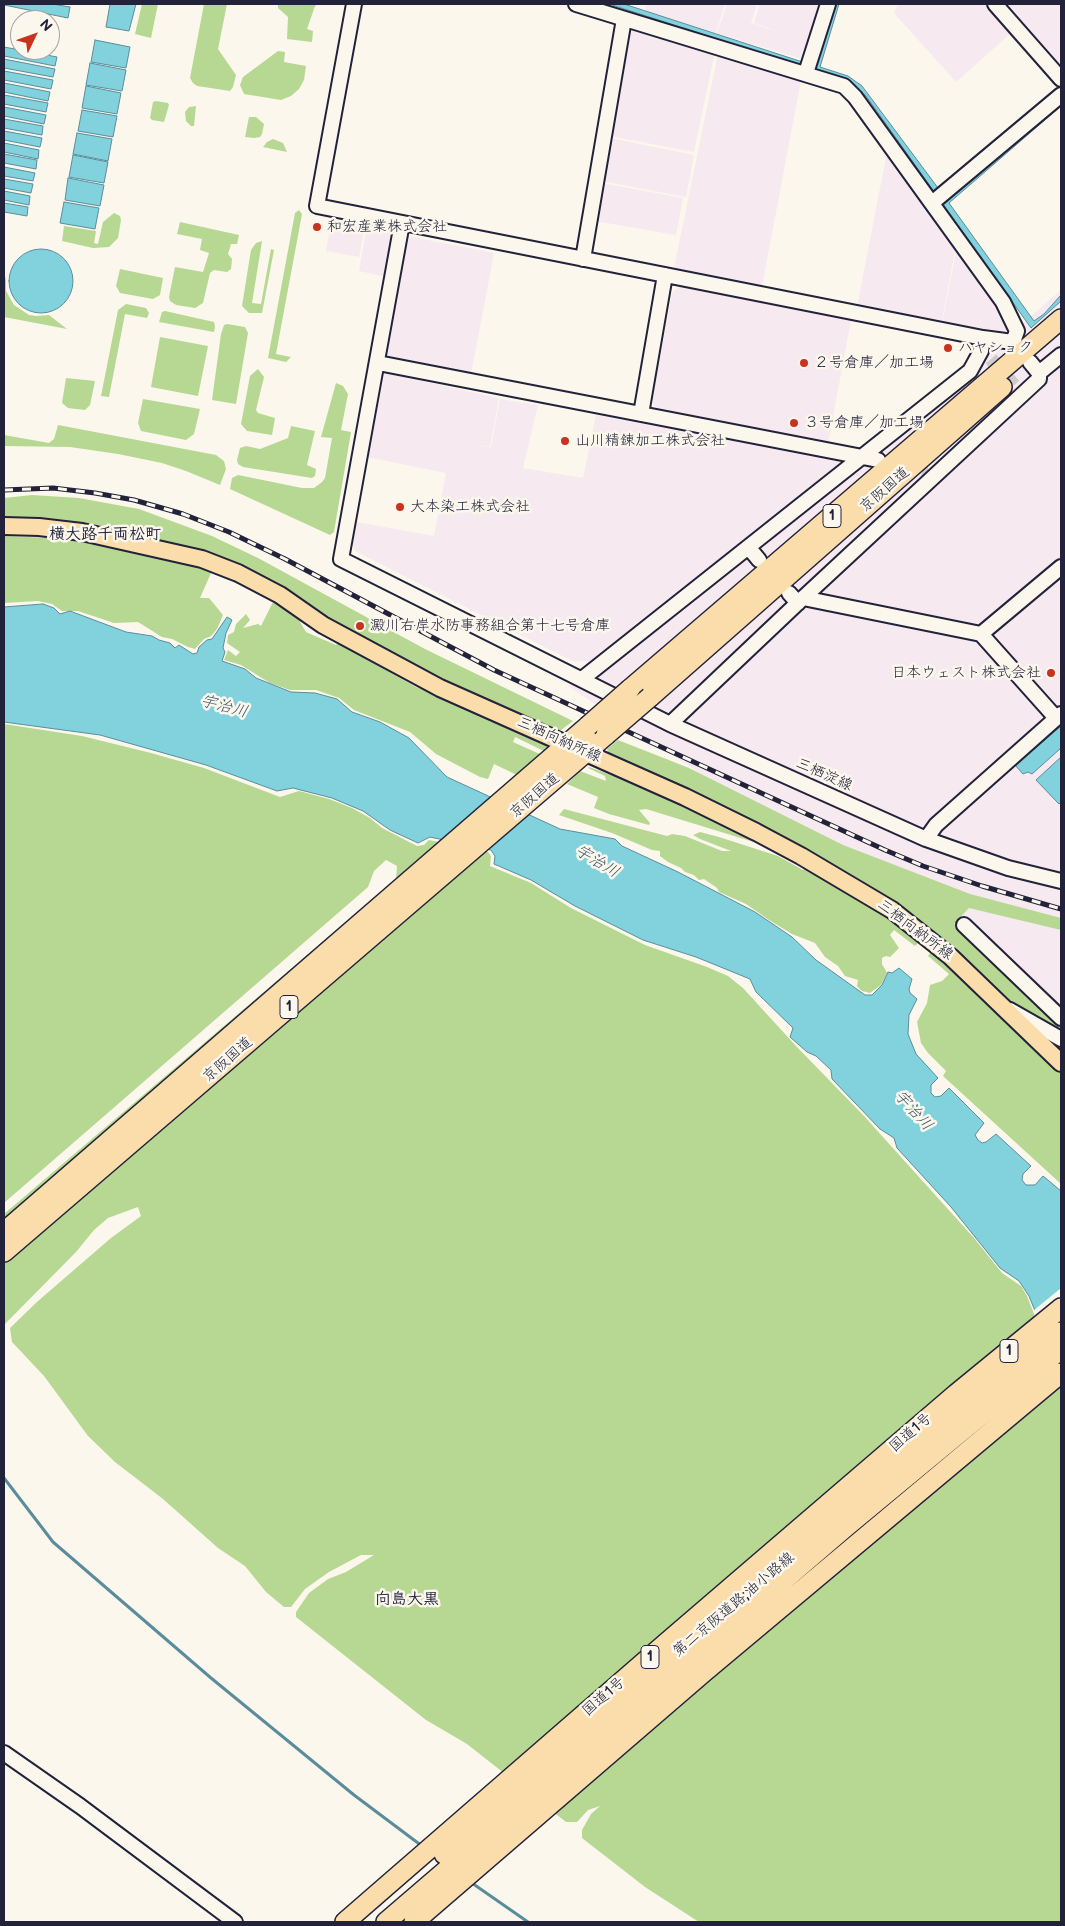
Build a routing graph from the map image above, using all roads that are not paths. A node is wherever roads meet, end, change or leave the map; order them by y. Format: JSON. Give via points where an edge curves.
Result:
{"nodes":[{"id":1,"x":354,"y":4,"type":"edge"},
{"id":2,"x":576,"y":4,"type":"edge"},
{"id":3,"x":828,"y":4,"type":"edge"},
{"id":4,"x":995,"y":4,"type":"edge"},
{"id":5,"x":624,"y":19,"type":"junction"},
{"id":6,"x":808,"y":68,"type":"junction"},
{"id":7,"x":1061,"y":79,"type":"edge"},
{"id":8,"x":1061,"y":95,"type":"edge"},
{"id":9,"x":937,"y":198,"type":"junction"},
{"id":10,"x":402,"y":223,"type":"junction"},
{"id":11,"x":583,"y":259,"type":"junction"},
{"id":12,"x":665,"y":275,"type":"junction"},
{"id":13,"x":1059,"y":326,"type":"edge"},
{"id":14,"x":985,"y":349,"type":"junction"},
{"id":15,"x":1030,"y":354,"type":"junction"},
{"id":16,"x":1061,"y":355,"type":"edge"},
{"id":17,"x":378,"y":363,"type":"junction"},
{"id":18,"x":641,"y":414,"type":"junction"},
{"id":19,"x":871,"y":458,"type":"junction"},
{"id":20,"x":4,"y":526,"type":"edge"},
{"id":21,"x":748,"y":548,"type":"junction"},
{"id":22,"x":759,"y":560,"type":"dead end"},
{"id":23,"x":1061,"y":568,"type":"edge"},
{"id":24,"x":797,"y":598,"type":"junction"},
{"id":25,"x":981,"y":634,"type":"junction"},
{"id":26,"x":582,"y":679,"type":"junction"},
{"id":27,"x":1059,"y":716,"type":"edge"},
{"id":28,"x":670,"y":724,"type":"junction"},
{"id":29,"x":563,"y":748,"type":"junction"},
{"id":30,"x":580,"y":757,"type":"junction"},
{"id":31,"x":926,"y":839,"type":"junction"},
{"id":32,"x":1061,"y":882,"type":"edge"},
{"id":33,"x":964,"y":925,"type":"dead end"},
{"id":34,"x":1002,"y":1006,"type":"junction"},
{"id":35,"x":1061,"y":1018,"type":"edge"},
{"id":36,"x":1061,"y":1039,"type":"edge"},
{"id":37,"x":1061,"y":1063,"type":"edge"},
{"id":38,"x":4,"y":1232,"type":"edge"},
{"id":39,"x":4,"y":1252,"type":"edge"},
{"id":40,"x":1061,"y":1308,"type":"edge"},
{"id":41,"x":1061,"y":1332,"type":"edge"},
{"id":42,"x":1061,"y":1349,"type":"edge"},
{"id":43,"x":1061,"y":1373,"type":"edge"},
{"id":44,"x":4,"y":1753,"type":"edge"},
{"id":45,"x":235,"y":1922,"type":"edge"},
{"id":46,"x":345,"y":1922,"type":"edge"},
{"id":47,"x":365,"y":1922,"type":"edge"},
{"id":48,"x":386,"y":1922,"type":"edge"},
{"id":49,"x":414,"y":1922,"type":"edge"}],
"edges":[{"from":1,"to":10,"type":"street","via":[[317,206]]},
{"from":2,"to":5,"type":"street"},
{"from":3,"to":6,"type":"street"},
{"from":4,"to":7,"type":"street"},
{"from":5,"to":6,"type":"street"},
{"from":5,"to":11,"type":"street"},
{"from":6,"to":9,"type":"street","via":[[844,86],[856,97]]},
{"from":8,"to":9,"type":"street"},
{"from":9,"to":15,"type":"street","via":[[1003,302]]},
{"from":10,"to":11,"type":"street"},
{"from":10,"to":17,"type":"street"},
{"from":11,"to":12,"type":"street"},
{"from":12,"to":14,"type":"street"},
{"from":12,"to":18,"type":"street"},
{"from":13,"to":15,"type":"highway","name":"京阪国道","number":"1"},
{"from":14,"to":15,"type":"street"},
{"from":14,"to":19,"type":"street","via":[[970,371]]},
{"from":15,"to":16,"type":"street"},
{"from":15,"to":24,"type":"street","via":[[1040,379],[1020,392]]},
{"from":15,"to":29,"type":"highway","name":"京阪国道","number":"1","bridge":true},
{"from":15,"to":30,"type":"highway","name":"京阪国道","number":"1","bridge":true},
{"from":17,"to":18,"type":"street"},
{"from":17,"to":26,"type":"street","name":"三栖淀線","via":[[341,559]]},
{"from":18,"to":19,"type":"street"},
{"from":19,"to":21,"type":"street"},
{"from":20,"to":29,"type":"main road","name":"三栖向納所線","via":[[82,532],[202,559],[238,573],[280,594],[323,625],[440,688]]},
{"from":21,"to":22,"type":"street"},
{"from":21,"to":26,"type":"street"},
{"from":23,"to":25,"type":"street"},
{"from":24,"to":25,"type":"street"},
{"from":24,"to":28,"type":"street"},
{"from":25,"to":27,"type":"street"},
{"from":26,"to":28,"type":"street","name":"三栖淀線"},
{"from":27,"to":31,"type":"street","via":[[936,825]]},
{"from":28,"to":31,"type":"street","name":"三栖淀線"},
{"from":29,"to":30,"type":"main road","name":"三栖向納所線"},
{"from":29,"to":38,"type":"highway","name":"京阪国道","number":"1"},
{"from":30,"to":34,"type":"main road","name":"三栖向納所線","via":[[685,797],[801,856],[885,905],[938,946]]},
{"from":30,"to":39,"type":"highway","name":"京阪国道","number":"1"},
{"from":31,"to":32,"type":"street","name":"三栖淀線","via":[[1008,868]]},
{"from":33,"to":35,"type":"street"},
{"from":34,"to":36,"type":"street"},
{"from":34,"to":37,"type":"main road","name":"三栖向納所線"},
{"from":40,"to":46,"type":"highway","name":"国道1号","number":"1","via":[[956,1394]]},
{"from":41,"to":47,"type":"highway","name":"第二京阪道路;油小路線","number":"1","via":[[719,1617]]},
{"from":42,"to":48,"type":"highway","name":"第二京阪道路;油小路線","number":"1","via":[[847,1526]]},
{"from":43,"to":49,"type":"highway","via":[[689,1685]]},
{"from":44,"to":45,"type":"street"}]}
